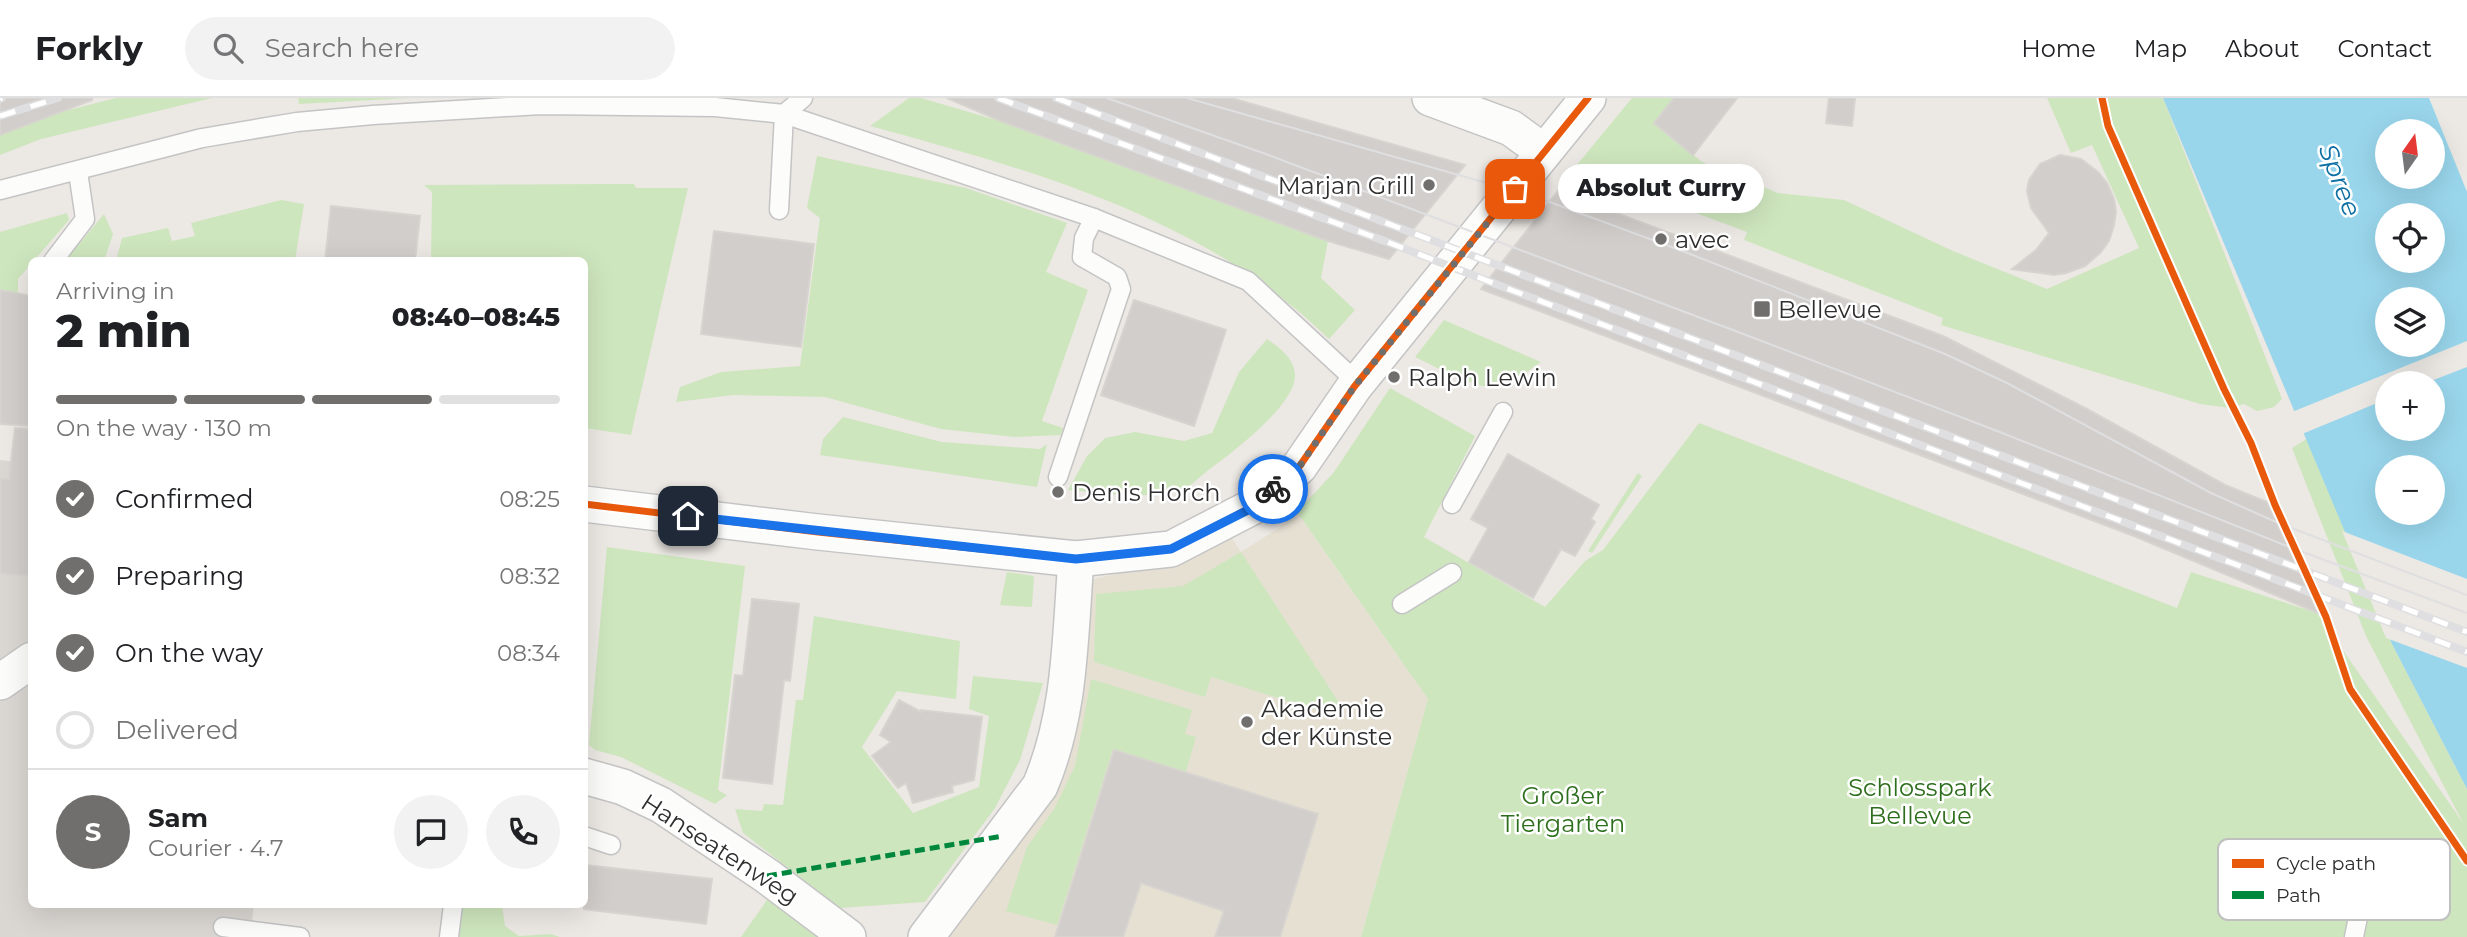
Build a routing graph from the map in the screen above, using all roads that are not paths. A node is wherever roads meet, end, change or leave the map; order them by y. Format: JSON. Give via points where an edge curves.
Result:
{"nodes":[{"id":1,"x":762,"y":98,"type":"edge"},
{"id":2,"x":803,"y":98,"type":"edge"},
{"id":3,"x":1430,"y":98,"type":"edge"},
{"id":4,"x":1588,"y":98,"type":"edge"},
{"id":5,"x":784,"y":114,"type":"junction"},
{"id":6,"x":1544,"y":152,"type":"junction"},
{"id":7,"x":78,"y":172,"type":"junction"},
{"id":8,"x":0,"y":190,"type":"edge"},
{"id":9,"x":779,"y":209,"type":"dead end"},
{"id":10,"x":1094,"y":219,"type":"junction"},
{"id":11,"x":56,"y":257,"type":"edge"},
{"id":12,"x":1358,"y":383,"type":"junction"},
{"id":13,"x":1503,"y":412,"type":"dead end"},
{"id":14,"x":1058,"y":477,"type":"dead end"},
{"id":15,"x":588,"y":504,"type":"edge"},
{"id":16,"x":1451,"y":504,"type":"dead end"},
{"id":17,"x":1076,"y":559,"type":"junction"},
{"id":18,"x":1452,"y":573,"type":"dead end"},
{"id":19,"x":1402,"y":604,"type":"dead end"},
{"id":20,"x":28,"y":663,"type":"edge"},
{"id":21,"x":0,"y":682,"type":"edge"},
{"id":22,"x":588,"y":777,"type":"edge"},
{"id":23,"x":588,"y":837,"type":"edge"},
{"id":24,"x":611,"y":845,"type":"dead end"},
{"id":25,"x":453,"y":908,"type":"edge"},
{"id":26,"x":223,"y":927,"type":"dead end"},
{"id":27,"x":300,"y":937,"type":"edge"},
{"id":28,"x":449,"y":937,"type":"edge"},
{"id":29,"x":848,"y":937,"type":"edge"},
{"id":30,"x":926,"y":937,"type":"edge"}],
"edges":[{"from":1,"to":5,"type":"lane"},
{"from":2,"to":5,"type":"lane"},
{"from":3,"to":6,"type":"street","via":[[1511,128]]},
{"from":4,"to":6,"type":"street"},
{"from":5,"to":7,"type":"lane","via":[[715,107],[541,105],[373,115],[202,138]]},
{"from":5,"to":9,"type":"lane"},
{"from":5,"to":10,"type":"lane"},
{"from":6,"to":12,"type":"street"},
{"from":7,"to":8,"type":"lane"},
{"from":7,"to":11,"type":"lane","via":[[85,219]]},
{"from":10,"to":12,"type":"lane","via":[[1248,281]]},
{"from":10,"to":14,"type":"lane","via":[[1084,238],[1082,257],[1117,277],[1121,289]]},
{"from":12,"to":17,"type":"street","via":[[1299,467],[1252,508],[1171,549]]},
{"from":13,"to":16,"type":"lane"},
{"from":15,"to":17,"type":"street"},
{"from":17,"to":30,"type":"street","via":[[1069,676],[1051,759],[1040,786]]},
{"from":18,"to":19,"type":"lane"},
{"from":20,"to":21,"type":"street"},
{"from":22,"to":29,"type":"street","name":"Hanseatenweg","via":[[661,805]]},
{"from":23,"to":24,"type":"lane"},
{"from":25,"to":28,"type":"lane"},
{"from":26,"to":27,"type":"lane"}]}
